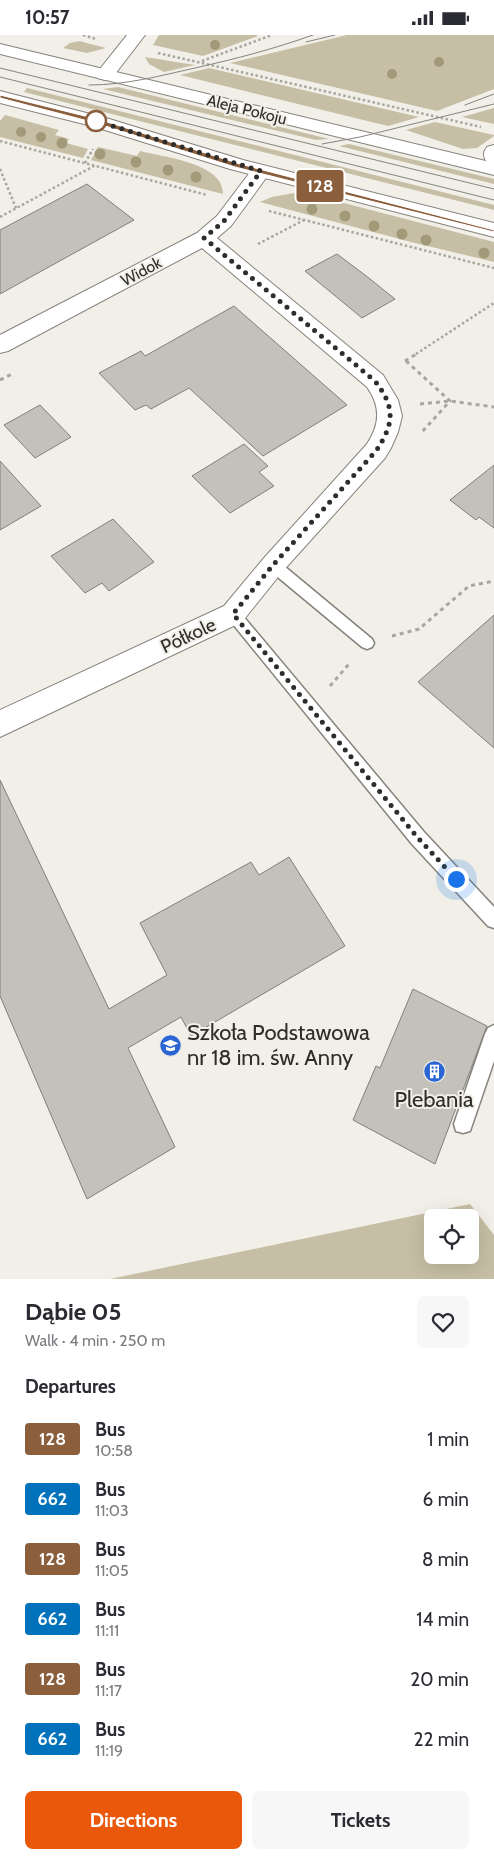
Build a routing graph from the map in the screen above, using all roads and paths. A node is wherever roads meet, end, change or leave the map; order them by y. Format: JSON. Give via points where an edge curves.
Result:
{"nodes":[{"id":1,"x":136,"y":35,"type":"edge"},
{"id":2,"x":270,"y":35,"type":"edge"},
{"id":3,"x":0,"y":49,"type":"edge"},
{"id":4,"x":155,"y":52,"type":"dead end"},
{"id":5,"x":202,"y":61,"type":"junction"},
{"id":6,"x":105,"y":74,"type":"junction"},
{"id":7,"x":0,"y":97,"type":"edge"},
{"id":8,"x":485,"y":127,"type":"dead end"},
{"id":9,"x":0,"y":141,"type":"edge"},
{"id":10,"x":97,"y":142,"type":"dead end"},
{"id":11,"x":494,"y":151,"type":"edge"},
{"id":12,"x":494,"y":158,"type":"edge"},
{"id":13,"x":85,"y":163,"type":"junction"},
{"id":14,"x":95,"y":165,"type":"junction"},
{"id":15,"x":0,"y":169,"type":"edge"},
{"id":16,"x":494,"y":169,"type":"edge"},
{"id":17,"x":261,"y":171,"type":"junction"},
{"id":18,"x":209,"y":195,"type":"dead end"},
{"id":19,"x":16,"y":208,"type":"junction"},
{"id":20,"x":261,"y":210,"type":"dead end"},
{"id":21,"x":0,"y":217,"type":"edge"},
{"id":22,"x":490,"y":228,"type":"edge"},
{"id":23,"x":204,"y":238,"type":"junction"},
{"id":24,"x":494,"y":268,"type":"edge"},
{"id":25,"x":494,"y":303,"type":"edge"},
{"id":26,"x":0,"y":345,"type":"edge"},
{"id":27,"x":375,"y":381,"type":"junction"},
{"id":28,"x":390,"y":407,"type":"junction"},
{"id":29,"x":494,"y":407,"type":"edge"},
{"id":30,"x":273,"y":565,"type":"junction"},
{"id":31,"x":494,"y":581,"type":"edge"},
{"id":32,"x":233,"y":614,"type":"junction"},
{"id":33,"x":367,"y":643,"type":"junction"},
{"id":34,"x":311,"y":709,"type":"junction"},
{"id":35,"x":0,"y":723,"type":"edge"},
{"id":36,"x":494,"y":920,"type":"edge"},
{"id":37,"x":494,"y":1034,"type":"edge"},
{"id":38,"x":463,"y":1123,"type":"dead end"}],
"edges":[{"from":1,"to":6,"type":"street"},
{"from":2,"to":5,"type":"path"},
{"from":3,"to":6,"type":"street","name":"Aleja Pokoju"},
{"from":4,"to":5,"type":"path"},
{"from":5,"to":8,"type":"path"},
{"from":6,"to":16,"type":"street","name":"Aleja Pokoju"},
{"from":7,"to":17,"type":"street","via":[[99,122]]},
{"from":9,"to":13,"type":"path"},
{"from":10,"to":13,"type":"path"},
{"from":11,"to":12,"type":"street"},
{"from":13,"to":14,"type":"path"},
{"from":14,"to":18,"type":"path"},
{"from":14,"to":19,"type":"path"},
{"from":15,"to":19,"type":"path"},
{"from":17,"to":22,"type":"street"},
{"from":17,"to":23,"type":"street","name":"Widok","via":[[224,221]]},
{"from":19,"to":21,"type":"path"},
{"from":20,"to":24,"type":"path"},
{"from":23,"to":26,"type":"street","name":"Widok"},
{"from":23,"to":27,"type":"street"},
{"from":25,"to":27,"type":"path"},
{"from":27,"to":28,"type":"street"},
{"from":28,"to":29,"type":"path","via":[[450,401]]},
{"from":28,"to":30,"type":"street","name":"Półkole","via":[[391,422],[376,451]]},
{"from":30,"to":32,"type":"street","name":"Półkole"},
{"from":30,"to":33,"type":"lane"},
{"from":31,"to":33,"type":"path","via":[[469,586],[419,629]]},
{"from":32,"to":34,"type":"lane"},
{"from":32,"to":35,"type":"street","name":"Półkole"},
{"from":33,"to":34,"type":"path"},
{"from":34,"to":36,"type":"lane","via":[[418,838]]},
{"from":37,"to":38,"type":"lane"}]}
